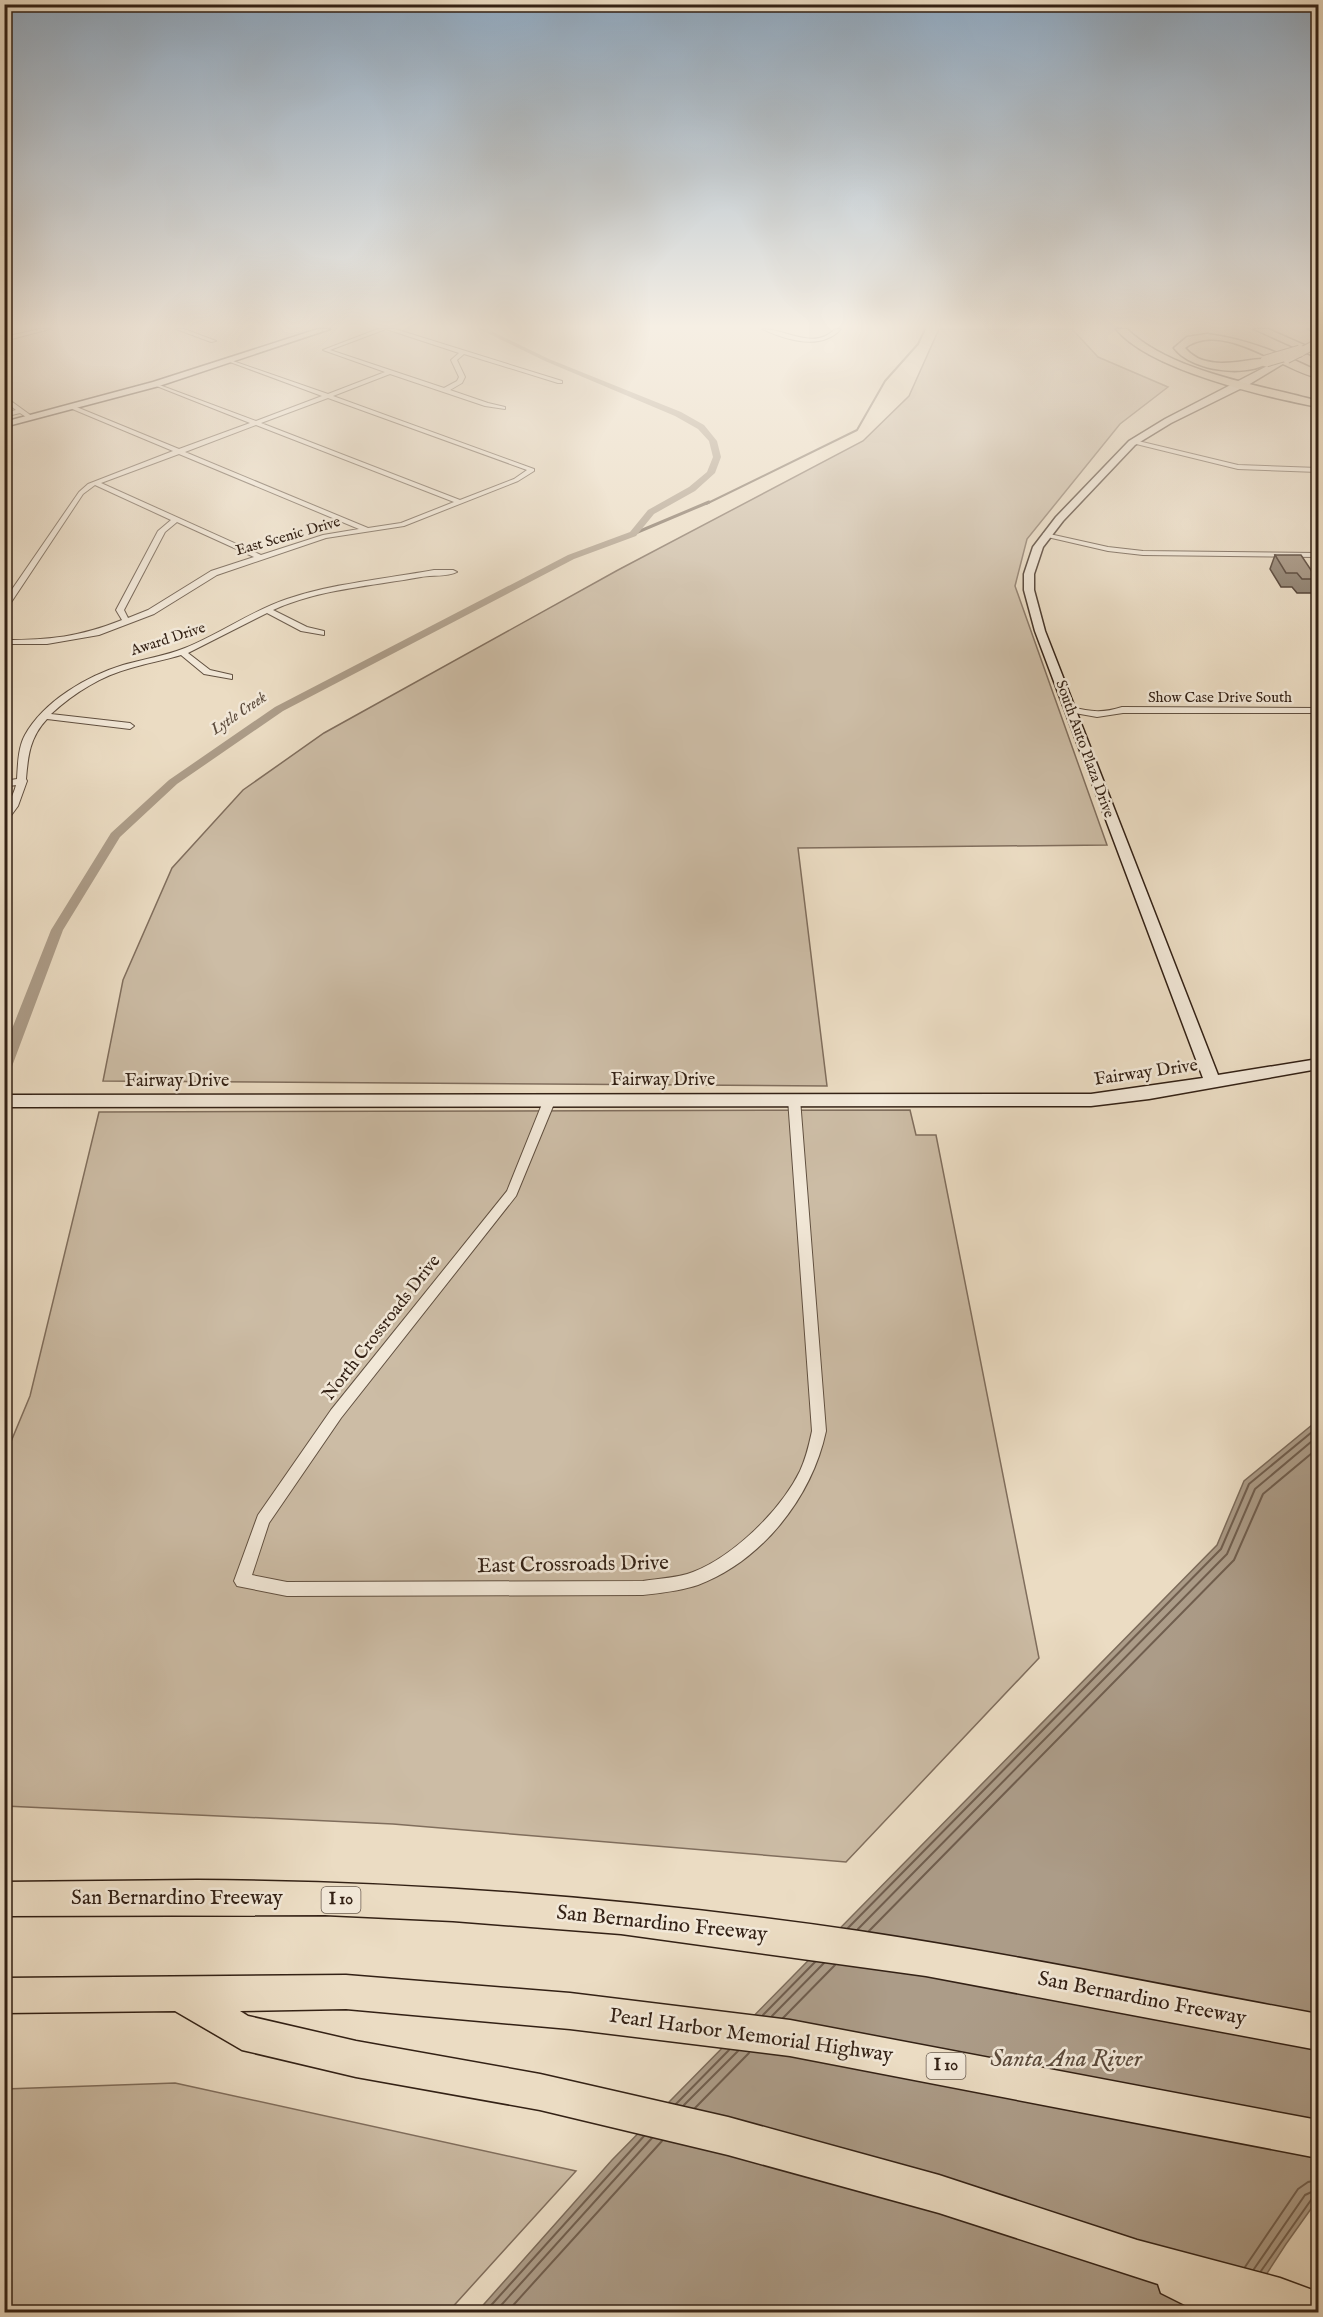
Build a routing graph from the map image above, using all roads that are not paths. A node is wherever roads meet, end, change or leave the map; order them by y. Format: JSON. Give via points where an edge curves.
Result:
{"nodes":[{"id":1,"x":144,"y":437,"type":"edge"},
{"id":2,"x":218,"y":437,"type":"edge"},
{"id":3,"x":293,"y":437,"type":"edge"},
{"id":4,"x":441,"y":437,"type":"edge"},
{"id":5,"x":1143,"y":437,"type":"edge"},
{"id":6,"x":1134,"y":442,"type":"junction"},
{"id":7,"x":179,"y":452,"type":"junction"},
{"id":8,"x":1318,"y":470,"type":"edge"},
{"id":9,"x":96,"y":483,"type":"junction"},
{"id":10,"x":458,"y":501,"type":"junction"},
{"id":11,"x":176,"y":519,"type":"junction"},
{"id":12,"x":366,"y":530,"type":"junction"},
{"id":13,"x":1045,"y":535,"type":"junction"},
{"id":14,"x":1318,"y":555,"type":"edge"},
{"id":15,"x":260,"y":557,"type":"junction"},
{"id":16,"x":453,"y":572,"type":"dead end"},
{"id":17,"x":4,"y":607,"type":"edge"},
{"id":18,"x":267,"y":610,"type":"junction"},
{"id":19,"x":127,"y":622,"type":"junction"},
{"id":20,"x":321,"y":633,"type":"dead end"},
{"id":21,"x":4,"y":642,"type":"edge"},
{"id":22,"x":182,"y":652,"type":"junction"},
{"id":23,"x":229,"y":677,"type":"dead end"},
{"id":24,"x":1072,"y":710,"type":"junction"},
{"id":25,"x":1318,"y":711,"type":"edge"},
{"id":26,"x":45,"y":716,"type":"junction"},
{"id":27,"x":130,"y":726,"type":"dead end"},
{"id":28,"x":23,"y":781,"type":"junction"},
{"id":29,"x":4,"y":784,"type":"edge"},
{"id":30,"x":4,"y":819,"type":"edge"},
{"id":31,"x":1318,"y":1064,"type":"edge"},
{"id":32,"x":1213,"y":1083,"type":"junction"},
{"id":33,"x":550,"y":1099,"type":"junction"},
{"id":34,"x":794,"y":1100,"type":"junction"},
{"id":35,"x":4,"y":1101,"type":"edge"},
{"id":36,"x":242,"y":1581,"type":"joint"},
{"id":37,"x":4,"y":1899,"type":"edge"},
{"id":38,"x":176,"y":1992,"type":"junction"},
{"id":39,"x":4,"y":1995,"type":"edge"},
{"id":40,"x":1316,"y":2031,"type":"edge"},
{"id":41,"x":1318,"y":2139,"type":"edge"},
{"id":42,"x":1137,"y":2259,"type":"junction"},
{"id":43,"x":1318,"y":2312,"type":"edge"},
{"id":44,"x":1239,"y":2313,"type":"edge"}],
"edges":[{"from":1,"to":7,"type":"street"},
{"from":2,"to":7,"type":"street"},
{"from":3,"to":10,"type":"street"},
{"from":4,"to":10,"type":"street","name":"East Scenic Drive","via":[[532,470],[516,480]]},
{"from":5,"to":6,"type":"street","name":"South Auto Plaza Drive"},
{"from":6,"to":8,"type":"street","via":[[1238,467]]},
{"from":6,"to":13,"type":"street","name":"South Auto Plaza Drive"},
{"from":7,"to":9,"type":"street"},
{"from":7,"to":12,"type":"street"},
{"from":9,"to":11,"type":"street"},
{"from":9,"to":17,"type":"street","via":[[81,493]]},
{"from":10,"to":12,"type":"street","name":"East Scenic Drive","via":[[402,525]]},
{"from":11,"to":15,"type":"street"},
{"from":11,"to":19,"type":"street","via":[[162,531],[120,610]]},
{"from":12,"to":15,"type":"street","name":"East Scenic Drive","via":[[325,536]]},
{"from":13,"to":14,"type":"street","via":[[1143,553]]},
{"from":13,"to":24,"type":"street","name":"South Auto Plaza Drive","via":[[1028,570],[1028,594]]},
{"from":15,"to":19,"type":"street","name":"East Scenic Drive","via":[[205,576],[161,607]]},
{"from":16,"to":18,"type":"street","name":"Award Drive","via":[[348,587],[291,600]]},
{"from":18,"to":20,"type":"street"},
{"from":18,"to":22,"type":"street","name":"Award Drive"},
{"from":19,"to":21,"type":"street","name":"East Scenic Drive","via":[[77,638]]},
{"from":22,"to":23,"type":"street","via":[[207,672]]},
{"from":22,"to":26,"type":"street","name":"Award Drive","via":[[100,677],[72,692]]},
{"from":24,"to":25,"type":"street","name":"Show Case Drive South","via":[[1083,714],[1122,710]]},
{"from":24,"to":32,"type":"street","name":"South Auto Plaza Drive"},
{"from":26,"to":27,"type":"street"},
{"from":26,"to":28,"type":"street","name":"Award Drive","via":[[26,741]]},
{"from":28,"to":29,"type":"street"},
{"from":28,"to":30,"type":"street","name":"Award Drive","via":[[18,800]]},
{"from":31,"to":32,"type":"street","name":"Fairway Drive","via":[[1273,1069]]},
{"from":32,"to":34,"type":"street","name":"Fairway Drive","via":[[1143,1097],[1091,1100]]},
{"from":33,"to":34,"type":"street","name":"Fairway Drive"},
{"from":33,"to":35,"type":"street","name":"Fairway Drive"},
{"from":33,"to":36,"type":"street","name":"North Crossroads Drive","via":[[512,1193],[336,1414],[263,1520]]},
{"from":34,"to":36,"type":"street","name":"East Crossroads Drive","via":[[819,1431],[810,1471],[765,1529],[704,1575],[643,1588],[287,1589]]},
{"from":37,"to":40,"type":"highway","name":"San Bernardino Freeway","number":"I 10","via":[[272,1898],[400,1902],[516,1908],[676,1924],[888,1953]]},
{"from":38,"to":39,"type":"highway","number":"I 10"},
{"from":38,"to":41,"type":"highway","name":"Pearl Harbor Memorial Highway","number":"I 10","via":[[346,1992],[570,2011],[790,2038]]},
{"from":38,"to":42,"type":"highway","via":[[242,2032],[728,2136],[865,2172]]},
{"from":42,"to":43,"type":"highway"},
{"from":42,"to":44,"type":"highway"}]}
